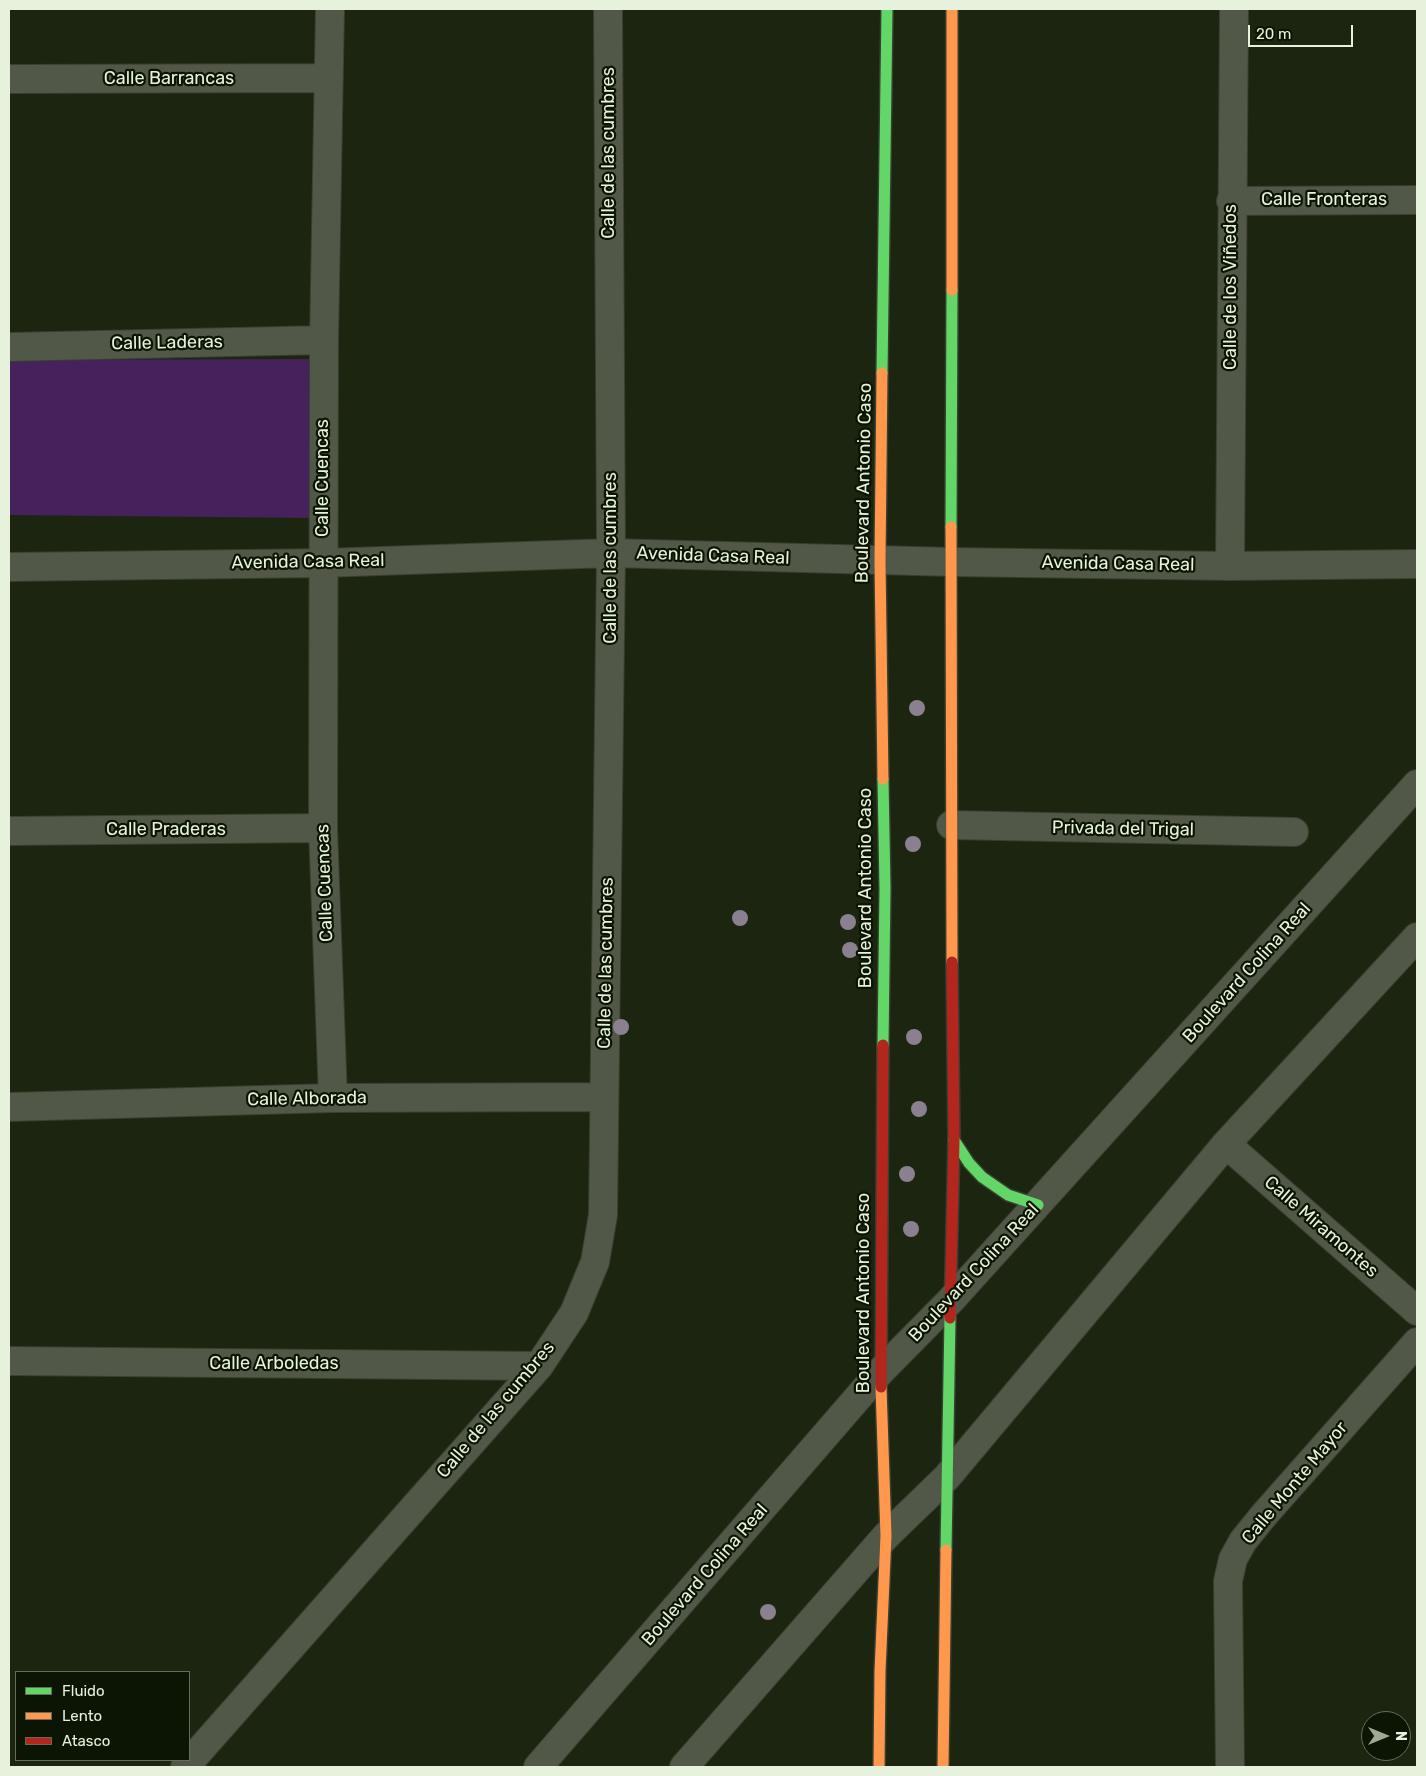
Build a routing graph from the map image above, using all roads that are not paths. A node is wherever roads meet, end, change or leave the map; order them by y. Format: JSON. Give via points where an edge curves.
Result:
{"nodes":[{"id":1,"x":330,"y":9,"type":"edge"},
{"id":2,"x":608,"y":9,"type":"edge"},
{"id":3,"x":887,"y":9,"type":"edge"},
{"id":4,"x":952,"y":9,"type":"edge"},
{"id":5,"x":1234,"y":9,"type":"edge"},
{"id":6,"x":328,"y":78,"type":"junction"},
{"id":7,"x":9,"y":79,"type":"edge"},
{"id":8,"x":1417,"y":200,"type":"edge"},
{"id":9,"x":1232,"y":201,"type":"junction"},
{"id":10,"x":324,"y":340,"type":"junction"},
{"id":11,"x":9,"y":347,"type":"edge"},
{"id":12,"x":611,"y":553,"type":"junction"},
{"id":13,"x":880,"y":560,"type":"junction"},
{"id":14,"x":953,"y":562,"type":"junction"},
{"id":15,"x":323,"y":563,"type":"junction"},
{"id":16,"x":1417,"y":564,"type":"edge"},
{"id":17,"x":1230,"y":566,"type":"junction"},
{"id":18,"x":9,"y":568,"type":"edge"},
{"id":19,"x":1417,"y":784,"type":"edge"},
{"id":20,"x":952,"y":825,"type":"junction"},
{"id":21,"x":323,"y":828,"type":"junction"},
{"id":22,"x":9,"y":831,"type":"edge"},
{"id":23,"x":1294,"y":832,"type":"dead end"},
{"id":24,"x":1417,"y":937,"type":"edge"},
{"id":25,"x":604,"y":1097,"type":"junction"},
{"id":26,"x":333,"y":1098,"type":"junction"},
{"id":27,"x":9,"y":1107,"type":"edge"},
{"id":28,"x":954,"y":1140,"type":"junction"},
{"id":29,"x":1226,"y":1144,"type":"junction"},
{"id":30,"x":1038,"y":1205,"type":"junction"},
{"id":31,"x":952,"y":1300,"type":"junction"},
{"id":32,"x":1417,"y":1311,"type":"edge"},
{"id":33,"x":1417,"y":1342,"type":"edge"},
{"id":34,"x":9,"y":1361,"type":"edge"},
{"id":35,"x":538,"y":1366,"type":"junction"},
{"id":36,"x":880,"y":1372,"type":"junction"},
{"id":37,"x":947,"y":1477,"type":"junction"},
{"id":38,"x":886,"y":1536,"type":"junction"},
{"id":39,"x":185,"y":1767,"type":"edge"},
{"id":40,"x":538,"y":1767,"type":"edge"},
{"id":41,"x":684,"y":1767,"type":"edge"},
{"id":42,"x":879,"y":1767,"type":"edge"},
{"id":43,"x":943,"y":1767,"type":"edge"},
{"id":44,"x":1230,"y":1767,"type":"edge"}],
"edges":[{"from":1,"to":6,"type":"street","name":"Calle Cuencas"},
{"from":2,"to":12,"type":"street","name":"Calle de las cumbres"},
{"from":3,"to":13,"type":"main road","name":"Boulevard Antonio Caso"},
{"from":4,"to":14,"type":"main road"},
{"from":5,"to":9,"type":"street","name":"Calle de los Viñedos"},
{"from":6,"to":7,"type":"street","name":"Calle Barrancas"},
{"from":6,"to":10,"type":"street","name":"Calle Cuencas"},
{"from":8,"to":9,"type":"street","name":"Calle Fronteras"},
{"from":9,"to":17,"type":"street","name":"Calle de los Viñedos"},
{"from":10,"to":11,"type":"street","name":"Calle Laderas"},
{"from":10,"to":15,"type":"street","name":"Calle Cuencas"},
{"from":12,"to":13,"type":"street","name":"Avenida Casa Real"},
{"from":12,"to":15,"type":"street","name":"Avenida Casa Real"},
{"from":12,"to":25,"type":"street","name":"Calle de las cumbres"},
{"from":13,"to":14,"type":"street","name":"Avenida Casa Real"},
{"from":13,"to":36,"type":"main road","name":"Boulevard Antonio Caso","via":[[885,889]]},
{"from":14,"to":17,"type":"street","name":"Avenida Casa Real"},
{"from":14,"to":20,"type":"main road"},
{"from":15,"to":18,"type":"street","name":"Avenida Casa Real"},
{"from":15,"to":21,"type":"street","name":"Calle Cuencas"},
{"from":16,"to":17,"type":"street","name":"Avenida Casa Real"},
{"from":19,"to":30,"type":"street","name":"Boulevard Colina Real"},
{"from":20,"to":23,"type":"street","name":"Privada del Trigal"},
{"from":20,"to":28,"type":"main road"},
{"from":21,"to":22,"type":"street","name":"Calle Praderas"},
{"from":21,"to":26,"type":"street","name":"Calle Cuencas"},
{"from":24,"to":29,"type":"street"},
{"from":25,"to":26,"type":"street","name":"Calle Alborada"},
{"from":25,"to":35,"type":"street","name":"Calle de las cumbres","via":[[603,1215],[595,1262],[574,1313]]},
{"from":26,"to":27,"type":"street","name":"Calle Alborada"},
{"from":28,"to":30,"type":"main road","via":[[982,1178],[1008,1195]]},
{"from":28,"to":31,"type":"main road"},
{"from":29,"to":32,"type":"street","name":"Calle Miramontes"},
{"from":29,"to":37,"type":"street"},
{"from":30,"to":31,"type":"street","name":"Boulevard Colina Real"},
{"from":31,"to":36,"type":"street","name":"Boulevard Colina Real"},
{"from":31,"to":37,"type":"main road"},
{"from":33,"to":44,"type":"street","name":"Calle Monte Mayor","via":[[1264,1514],[1233,1559],[1228,1581]]},
{"from":34,"to":35,"type":"street","name":"Calle Arboledas"},
{"from":35,"to":39,"type":"street","name":"Calle de las cumbres"},
{"from":36,"to":38,"type":"main road","name":"Boulevard Antonio Caso"},
{"from":36,"to":40,"type":"street","name":"Boulevard Colina Real"},
{"from":37,"to":38,"type":"street"},
{"from":37,"to":43,"type":"main road"},
{"from":38,"to":41,"type":"street"},
{"from":38,"to":42,"type":"main road","name":"Boulevard Antonio Caso"}]}
